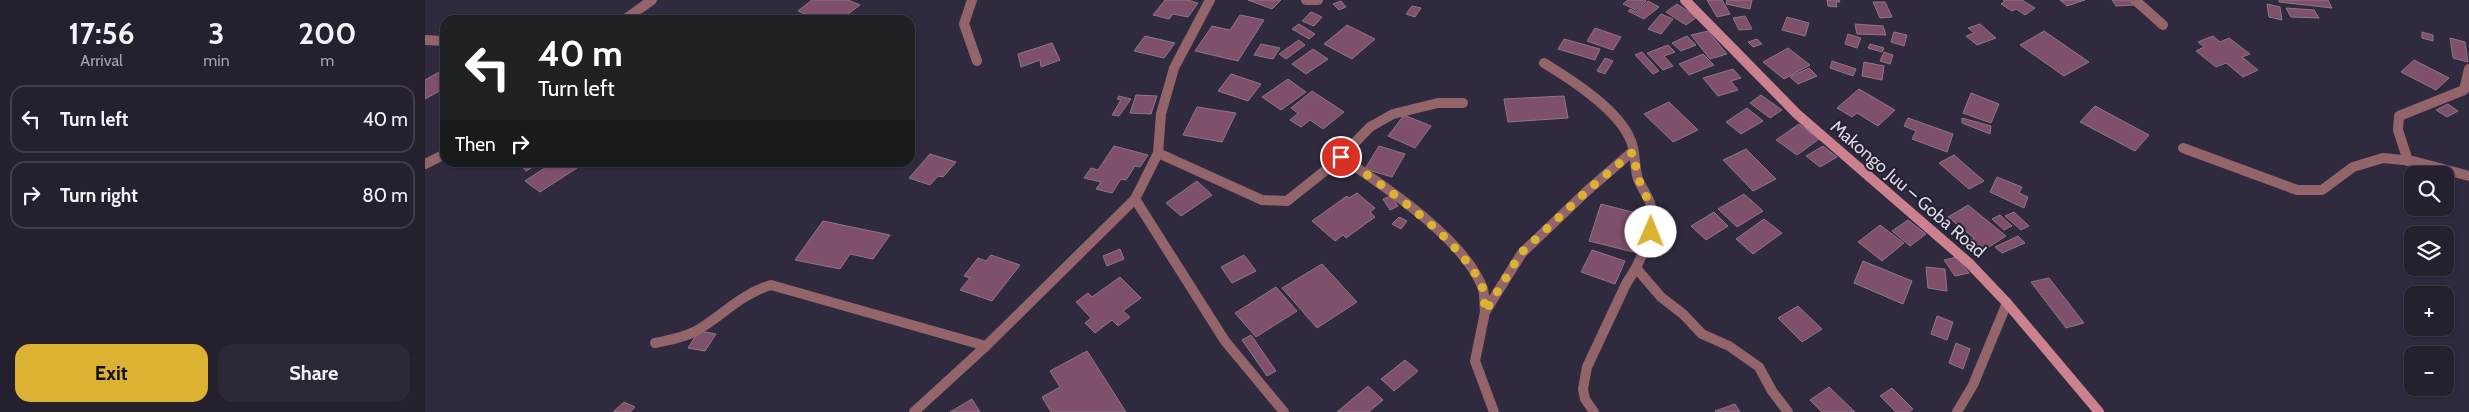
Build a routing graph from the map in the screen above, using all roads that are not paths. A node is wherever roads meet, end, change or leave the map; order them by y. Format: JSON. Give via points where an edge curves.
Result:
{"nodes":[{"id":1,"x":652,"y":0,"type":"edge"},
{"id":2,"x":972,"y":0,"type":"edge"},
{"id":3,"x":1210,"y":0,"type":"edge"},
{"id":4,"x":1306,"y":0,"type":"edge"},
{"id":5,"x":1318,"y":0,"type":"edge"},
{"id":6,"x":1685,"y":0,"type":"edge"},
{"id":7,"x":2135,"y":0,"type":"edge"},
{"id":8,"x":631,"y":15,"type":"edge"},
{"id":9,"x":2163,"y":25,"type":"dead end"},
{"id":10,"x":425,"y":40,"type":"edge"},
{"id":11,"x":440,"y":41,"type":"edge"},
{"id":12,"x":977,"y":61,"type":"dead end"},
{"id":13,"x":1544,"y":64,"type":"dead end"},
{"id":14,"x":2469,"y":69,"type":"edge"},
{"id":15,"x":1463,"y":103,"type":"dead end"},
{"id":16,"x":2183,"y":148,"type":"dead end"},
{"id":17,"x":1633,"y":152,"type":"junction"},
{"id":18,"x":1158,"y":153,"type":"junction"},
{"id":19,"x":440,"y":156,"type":"edge"},
{"id":20,"x":1341,"y":157,"type":"junction"},
{"id":21,"x":2408,"y":160,"type":"junction"},
{"id":22,"x":425,"y":164,"type":"edge"},
{"id":23,"x":2469,"y":176,"type":"edge"},
{"id":24,"x":1135,"y":199,"type":"junction"},
{"id":25,"x":1636,"y":268,"type":"junction"},
{"id":26,"x":2007,"y":303,"type":"junction"},
{"id":27,"x":1485,"y":312,"type":"junction"},
{"id":28,"x":655,"y":343,"type":"dead end"},
{"id":29,"x":986,"y":346,"type":"junction"},
{"id":30,"x":913,"y":412,"type":"edge"},
{"id":31,"x":1283,"y":412,"type":"edge"},
{"id":32,"x":1494,"y":412,"type":"edge"},
{"id":33,"x":1593,"y":412,"type":"edge"},
{"id":34,"x":1788,"y":412,"type":"edge"},
{"id":35,"x":1957,"y":412,"type":"edge"},
{"id":36,"x":2099,"y":412,"type":"edge"}],
"edges":[{"from":1,"to":8,"type":"street"},
{"from":2,"to":12,"type":"street","via":[[963,15],[963,27]]},
{"from":3,"to":18,"type":"street","via":[[1173,68],[1161,114]]},
{"from":4,"to":5,"type":"street"},
{"from":6,"to":26,"type":"street","name":"Makongo Juu – Goba Road","via":[[1797,114],[1969,263]]},
{"from":7,"to":9,"type":"street"},
{"from":10,"to":11,"type":"street"},
{"from":13,"to":17,"type":"street","via":[[1562,73],[1599,104],[1624,129]]},
{"from":14,"to":21,"type":"street","via":[[2464,90],[2453,97],[2412,108],[2399,116],[2398,130]]},
{"from":15,"to":20,"type":"street","via":[[1438,103],[1393,114],[1370,128]]},
{"from":16,"to":21,"type":"street","via":[[2313,194],[2325,190],[2350,168],[2384,158]]},
{"from":17,"to":25,"type":"street","via":[[1638,178],[1651,207],[1651,232]]},
{"from":17,"to":27,"type":"street","via":[[1521,253]]},
{"from":18,"to":20,"type":"street","via":[[1247,194],[1275,202],[1287,200]]},
{"from":18,"to":24,"type":"street"},
{"from":19,"to":22,"type":"street"},
{"from":20,"to":27,"type":"street","via":[[1386,187],[1438,232],[1460,256],[1483,290]]},
{"from":21,"to":23,"type":"street"},
{"from":24,"to":29,"type":"street"},
{"from":24,"to":31,"type":"street","via":[[1225,341]]},
{"from":25,"to":33,"type":"street","via":[[1625,282],[1585,373],[1584,398]]},
{"from":25,"to":34,"type":"street","via":[[1661,297],[1702,334],[1729,346],[1759,367]]},
{"from":26,"to":35,"type":"street","via":[[1973,385]]},
{"from":26,"to":36,"type":"street","name":"Makongo Juu – Goba Road"},
{"from":27,"to":32,"type":"street","via":[[1475,361]]},
{"from":28,"to":29,"type":"street","via":[[685,336],[744,295],[771,285]]},
{"from":29,"to":30,"type":"street"}]}
